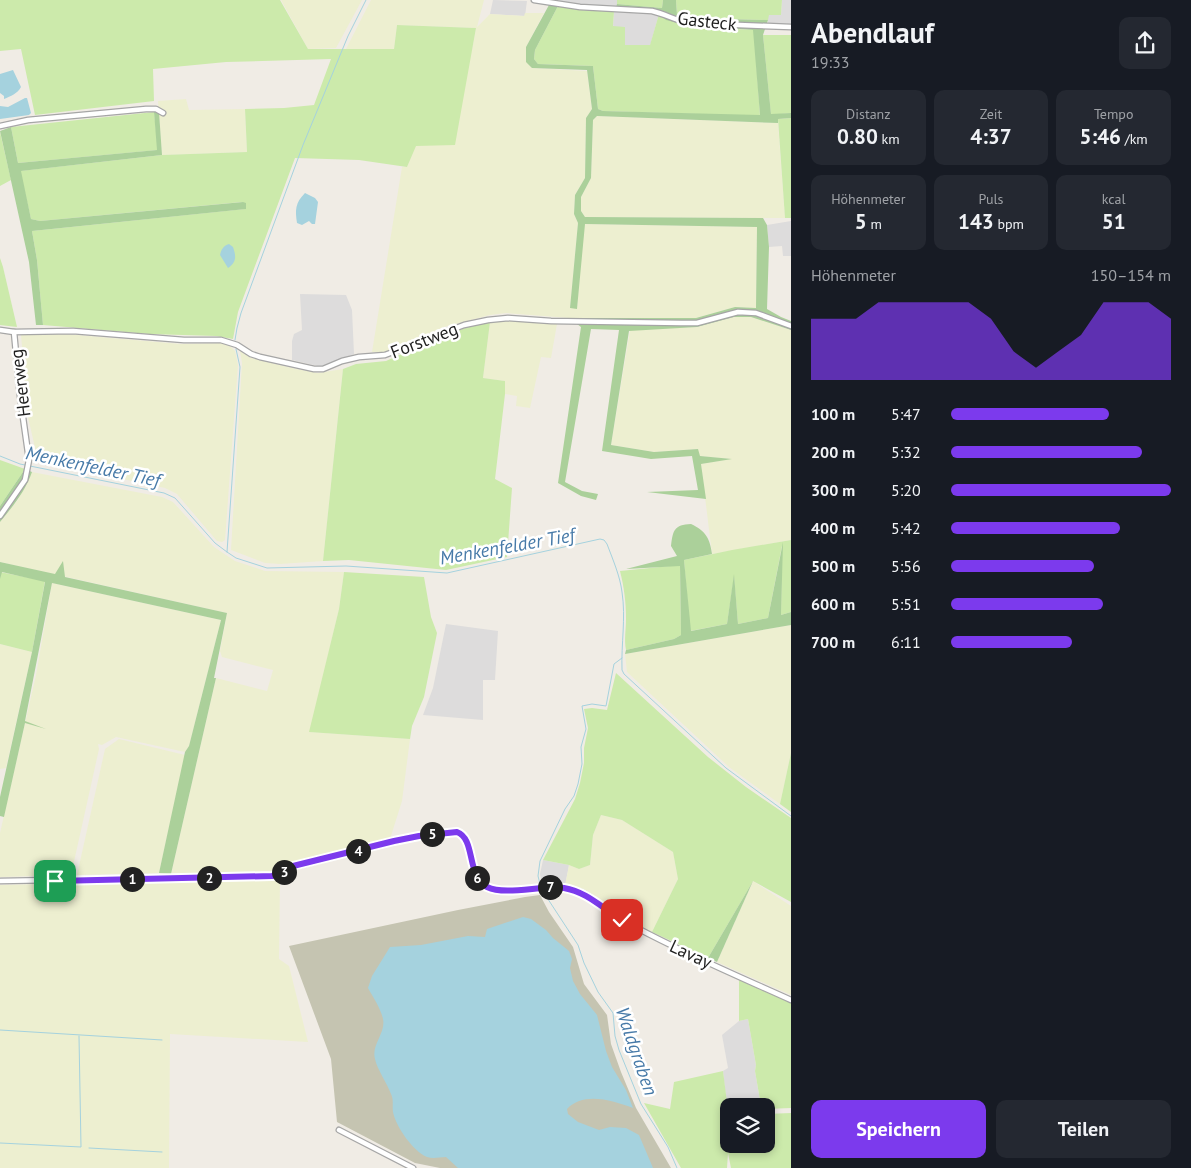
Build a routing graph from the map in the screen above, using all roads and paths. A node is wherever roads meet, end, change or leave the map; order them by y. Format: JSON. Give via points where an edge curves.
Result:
{"nodes":[{"id":1,"x":534,"y":0,"type":"edge"},
{"id":2,"x":791,"y":27,"type":"edge"},
{"id":3,"x":163,"y":113,"type":"dead end"},
{"id":4,"x":0,"y":126,"type":"edge"},
{"id":5,"x":791,"y":326,"type":"edge"},
{"id":6,"x":0,"y":330,"type":"edge"},
{"id":7,"x":14,"y":332,"type":"junction"},
{"id":8,"x":0,"y":516,"type":"edge"},
{"id":9,"x":0,"y":882,"type":"edge"},
{"id":10,"x":791,"y":1000,"type":"edge"},
{"id":11,"x":339,"y":1130,"type":"dead end"},
{"id":12,"x":413,"y":1168,"type":"edge"}],
"edges":[{"from":1,"to":2,"type":"street","name":"Gasteck","via":[[580,7],[652,11],[688,23]]},
{"from":3,"to":4,"type":"street","via":[[146,109],[28,120]]},
{"from":5,"to":7,"type":"street","name":"Forstweg","via":[[756,313],[738,312],[681,324],[508,318],[464,325],[395,352],[342,361],[323,369],[260,357],[221,340],[73,331]]},
{"from":6,"to":7,"type":"street","name":"Forstweg"},
{"from":7,"to":8,"type":"street","name":"Heerweg","via":[[29,460],[25,480]]},
{"from":9,"to":10,"type":"street","name":"Lavay","via":[[272,876],[293,866],[394,841],[445,832],[460,833],[466,840],[477,878],[486,886],[499,890],[550,887],[581,892],[622,920],[653,936]]},
{"from":11,"to":12,"type":"street"}]}
